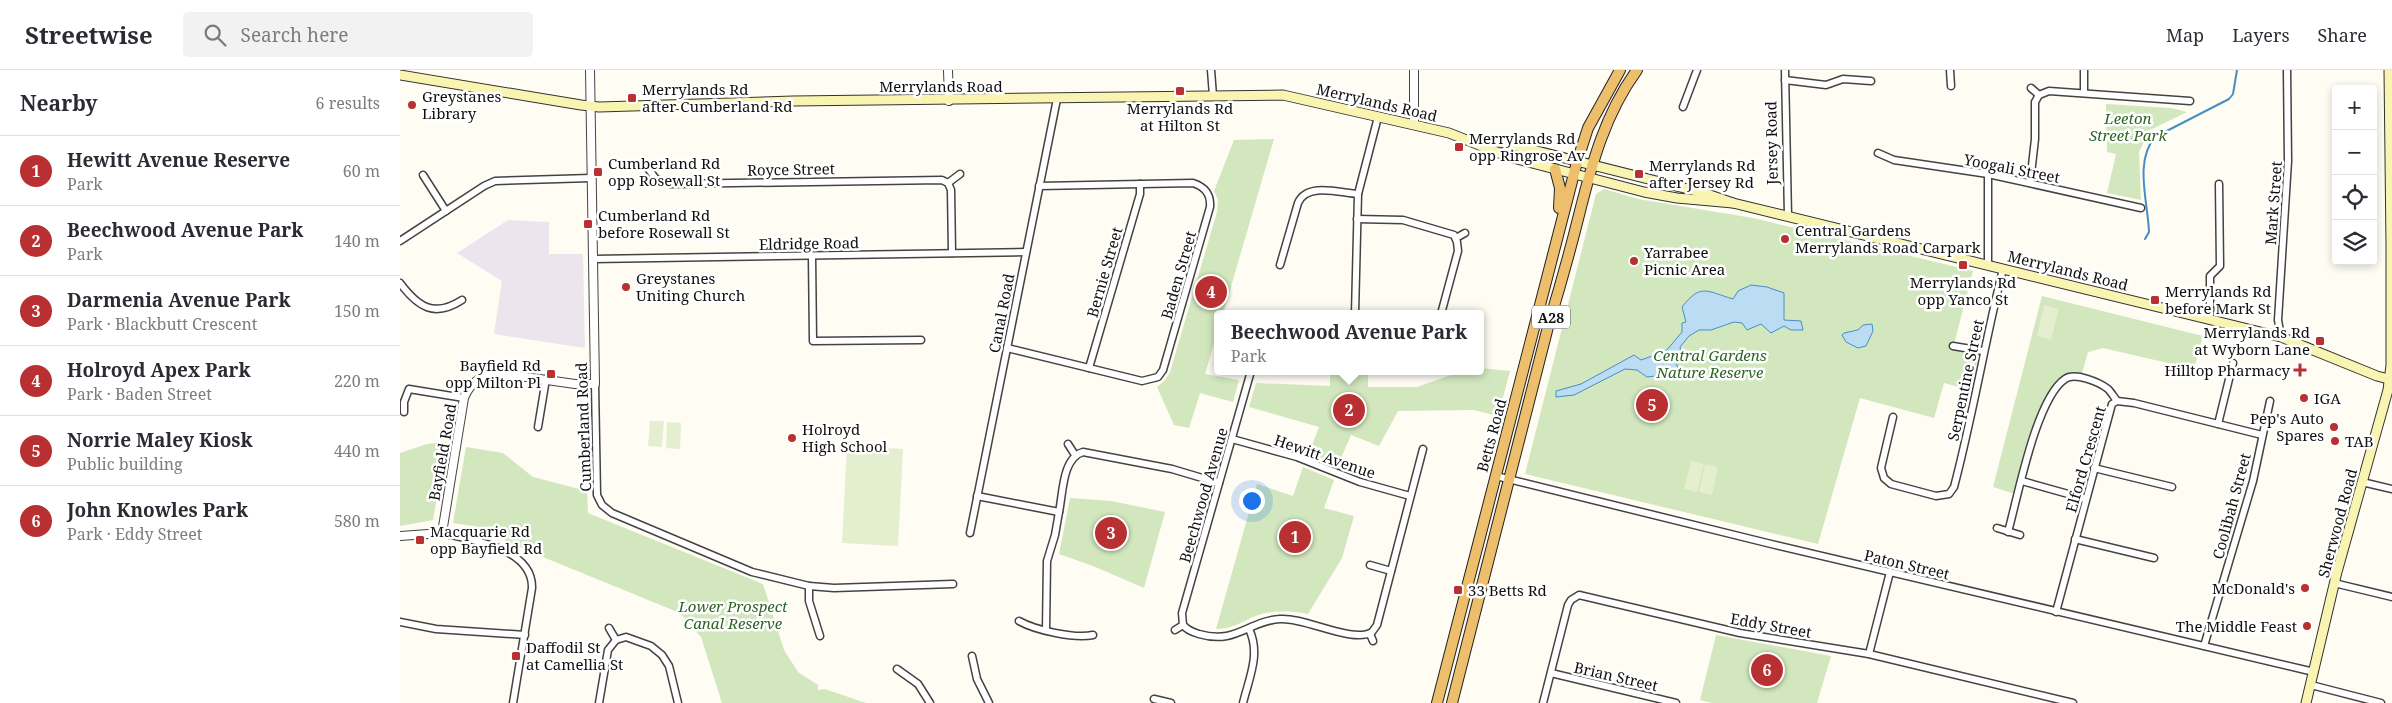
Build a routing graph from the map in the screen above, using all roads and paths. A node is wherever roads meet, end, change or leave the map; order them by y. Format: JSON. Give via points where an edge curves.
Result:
{"nodes":[{"id":1,"x":590,"y":70,"type":"edge"},
{"id":2,"x":948,"y":70,"type":"edge"},
{"id":3,"x":1212,"y":70,"type":"edge"},
{"id":4,"x":1414,"y":70,"type":"edge"},
{"id":5,"x":1620,"y":70,"type":"edge"},
{"id":6,"x":1637,"y":70,"type":"edge"},
{"id":7,"x":1697,"y":70,"type":"edge"},
{"id":8,"x":1785,"y":70,"type":"edge"},
{"id":9,"x":1950,"y":70,"type":"edge"},
{"id":10,"x":2084,"y":70,"type":"edge"},
{"id":11,"x":2287,"y":70,"type":"edge"},
{"id":12,"x":400,"y":75,"type":"edge"},
{"id":13,"x":2390,"y":75,"type":"edge"},
{"id":14,"x":1785,"y":80,"type":"junction"},
{"id":15,"x":1871,"y":81,"type":"dead end"},
{"id":16,"x":1950,"y":86,"type":"dead end"},
{"id":17,"x":2031,"y":88,"type":"dead end"},
{"id":18,"x":2084,"y":94,"type":"junction"},
{"id":19,"x":2038,"y":95,"type":"junction"},
{"id":20,"x":1213,"y":96,"type":"junction"},
{"id":21,"x":1057,"y":99,"type":"junction"},
{"id":22,"x":948,"y":100,"type":"junction"},
{"id":23,"x":2190,"y":100,"type":"dead end"},
{"id":24,"x":591,"y":106,"type":"junction"},
{"id":25,"x":1683,"y":108,"type":"dead end"},
{"id":26,"x":1378,"y":116,"type":"junction"},
{"id":27,"x":1414,"y":125,"type":"junction"},
{"id":28,"x":1478,"y":143,"type":"junction"},
{"id":29,"x":1878,"y":153,"type":"dead end"},
{"id":30,"x":643,"y":162,"type":"dead end"},
{"id":31,"x":1577,"y":162,"type":"junction"},
{"id":32,"x":1592,"y":166,"type":"junction"},
{"id":33,"x":1555,"y":169,"type":"junction"},
{"id":34,"x":423,"y":174,"type":"dead end"},
{"id":35,"x":960,"y":174,"type":"dead end"},
{"id":36,"x":1573,"y":174,"type":"junction"},
{"id":37,"x":1988,"y":174,"type":"junction"},
{"id":38,"x":1589,"y":177,"type":"junction"},
{"id":39,"x":591,"y":178,"type":"junction"},
{"id":40,"x":2391,"y":181,"type":"edge"},
{"id":41,"x":948,"y":183,"type":"junction"},
{"id":42,"x":2030,"y":183,"type":"junction"},
{"id":43,"x":1140,"y":184,"type":"junction"},
{"id":44,"x":2219,"y":184,"type":"dead end"},
{"id":45,"x":1040,"y":186,"type":"junction"},
{"id":46,"x":1358,"y":194,"type":"junction"},
{"id":47,"x":1733,"y":203,"type":"junction"},
{"id":48,"x":2142,"y":208,"type":"dead end"},
{"id":49,"x":446,"y":211,"type":"junction"},
{"id":50,"x":1788,"y":216,"type":"junction"},
{"id":51,"x":1357,"y":219,"type":"junction"},
{"id":52,"x":1561,"y":221,"type":"junction"},
{"id":53,"x":1465,"y":233,"type":"dead end"},
{"id":54,"x":1456,"y":238,"type":"junction"},
{"id":55,"x":400,"y":241,"type":"edge"},
{"id":56,"x":1026,"y":252,"type":"junction"},
{"id":57,"x":952,"y":253,"type":"junction"},
{"id":58,"x":812,"y":256,"type":"junction"},
{"id":59,"x":593,"y":258,"type":"junction"},
{"id":60,"x":1280,"y":265,"type":"dead end"},
{"id":61,"x":1988,"y":265,"type":"junction"},
{"id":62,"x":2003,"y":269,"type":"junction"},
{"id":63,"x":400,"y":283,"type":"edge"},
{"id":64,"x":2391,"y":283,"type":"edge"},
{"id":65,"x":462,"y":300,"type":"dead end"},
{"id":66,"x":1356,"y":310,"type":"edge"},
{"id":67,"x":1443,"y":310,"type":"edge"},
{"id":68,"x":2210,"y":318,"type":"junction"},
{"id":69,"x":2281,"y":337,"type":"junction"},
{"id":70,"x":921,"y":340,"type":"dead end"},
{"id":71,"x":1953,"y":346,"type":"dead end"},
{"id":72,"x":1006,"y":348,"type":"junction"},
{"id":73,"x":1983,"y":351,"type":"junction"},
{"id":74,"x":2233,"y":363,"type":"dead end"},
{"id":75,"x":1089,"y":368,"type":"junction"},
{"id":76,"x":1250,"y":375,"type":"edge"},
{"id":77,"x":546,"y":379,"type":"junction"},
{"id":78,"x":2391,"y":380,"type":"edge"},
{"id":79,"x":595,"y":384,"type":"junction"},
{"id":80,"x":464,"y":398,"type":"junction"},
{"id":81,"x":2117,"y":401,"type":"junction"},
{"id":82,"x":2270,"y":401,"type":"dead end"},
{"id":83,"x":404,"y":412,"type":"dead end"},
{"id":84,"x":1893,"y":417,"type":"dead end"},
{"id":85,"x":2218,"y":424,"type":"junction"},
{"id":86,"x":538,"y":427,"type":"dead end"},
{"id":87,"x":2262,"y":435,"type":"junction"},
{"id":88,"x":1232,"y":439,"type":"junction"},
{"id":89,"x":1068,"y":444,"type":"dead end"},
{"id":90,"x":1423,"y":449,"type":"dead end"},
{"id":91,"x":1075,"y":455,"type":"junction"},
{"id":92,"x":2094,"y":468,"type":"junction"},
{"id":93,"x":1496,"y":476,"type":"junction"},
{"id":94,"x":1883,"y":477,"type":"junction"},
{"id":95,"x":1508,"y":479,"type":"junction"},
{"id":96,"x":1876,"y":481,"type":"dead end"},
{"id":97,"x":2022,"y":482,"type":"junction"},
{"id":98,"x":2362,"y":482,"type":"junction"},
{"id":99,"x":1219,"y":483,"type":"junction"},
{"id":100,"x":2172,"y":487,"type":"dead end"},
{"id":101,"x":2392,"y":489,"type":"edge"},
{"id":102,"x":977,"y":496,"type":"junction"},
{"id":103,"x":1410,"y":496,"type":"junction"},
{"id":104,"x":2086,"y":499,"type":"junction"},
{"id":105,"x":1059,"y":512,"type":"junction"},
{"id":106,"x":1997,"y":528,"type":"dead end"},
{"id":107,"x":2008,"y":532,"type":"junction"},
{"id":108,"x":442,"y":533,"type":"junction"},
{"id":109,"x":970,"y":533,"type":"dead end"},
{"id":110,"x":2020,"y":534,"type":"dead end"},
{"id":111,"x":400,"y":536,"type":"edge"},
{"id":112,"x":2075,"y":539,"type":"junction"},
{"id":113,"x":2154,"y":558,"type":"dead end"},
{"id":114,"x":1370,"y":565,"type":"dead end"},
{"id":115,"x":1391,"y":571,"type":"junction"},
{"id":116,"x":1890,"y":572,"type":"junction"},
{"id":117,"x":2334,"y":583,"type":"junction"},
{"id":118,"x":953,"y":584,"type":"dead end"},
{"id":119,"x":809,"y":586,"type":"junction"},
{"id":120,"x":2392,"y":598,"type":"edge"},
{"id":121,"x":2056,"y":612,"type":"junction"},
{"id":122,"x":1019,"y":621,"type":"dead end"},
{"id":123,"x":400,"y":622,"type":"edge"},
{"id":124,"x":1183,"y":625,"type":"junction"},
{"id":125,"x":609,"y":628,"type":"dead end"},
{"id":126,"x":1250,"y":629,"type":"junction"},
{"id":127,"x":1046,"y":630,"type":"junction"},
{"id":128,"x":1175,"y":630,"type":"dead end"},
{"id":129,"x":1092,"y":634,"type":"dead end"},
{"id":130,"x":1370,"y":634,"type":"junction"},
{"id":131,"x":525,"y":635,"type":"junction"},
{"id":132,"x":820,"y":636,"type":"dead end"},
{"id":133,"x":616,"y":640,"type":"junction"},
{"id":134,"x":1373,"y":641,"type":"dead end"},
{"id":135,"x":2204,"y":646,"type":"junction"},
{"id":136,"x":1869,"y":654,"type":"junction"},
{"id":137,"x":972,"y":656,"type":"dead end"},
{"id":138,"x":897,"y":669,"type":"dead end"},
{"id":139,"x":2314,"y":672,"type":"junction"},
{"id":140,"x":1551,"y":673,"type":"junction"},
{"id":141,"x":2311,"y":685,"type":"junction"},
{"id":142,"x":1154,"y":699,"type":"dead end"},
{"id":143,"x":2052,"y":700,"type":"edge"},
{"id":144,"x":513,"y":703,"type":"edge"},
{"id":145,"x":599,"y":703,"type":"edge"},
{"id":146,"x":678,"y":703,"type":"edge"},
{"id":147,"x":930,"y":703,"type":"edge"},
{"id":148,"x":989,"y":703,"type":"edge"},
{"id":149,"x":1171,"y":703,"type":"edge"},
{"id":150,"x":1243,"y":703,"type":"edge"},
{"id":151,"x":1436,"y":703,"type":"edge"},
{"id":152,"x":1452,"y":703,"type":"edge"},
{"id":153,"x":1544,"y":703,"type":"edge"},
{"id":154,"x":1676,"y":703,"type":"edge"},
{"id":155,"x":2073,"y":703,"type":"edge"},
{"id":156,"x":2306,"y":703,"type":"edge"},
{"id":157,"x":2381,"y":703,"type":"edge"}],
"edges":[{"from":1,"to":24,"type":"street","name":"Cumberland Road"},
{"from":2,"to":22,"type":"street"},
{"from":3,"to":20,"type":"street"},
{"from":4,"to":27,"type":"street"},
{"from":5,"to":31,"type":"highway","number":"A28","via":[[1591,122]]},
{"from":6,"to":32,"type":"highway","number":"A28","via":[[1614,107]]},
{"from":7,"to":25,"type":"street"},
{"from":8,"to":14,"type":"street","name":"Jersey Road"},
{"from":9,"to":16,"type":"street"},
{"from":10,"to":18,"type":"street"},
{"from":11,"to":69,"type":"street","name":"Mark Street","via":[[2288,161],[2278,320]]},
{"from":12,"to":24,"type":"main road","name":"Merrylands Road"},
{"from":13,"to":40,"type":"main road","name":"Sherwood Road"},
{"from":14,"to":15,"type":"street","via":[[1826,85],[1843,79]]},
{"from":14,"to":50,"type":"street","name":"Jersey Road"},
{"from":17,"to":19,"type":"street"},
{"from":18,"to":19,"type":"street","via":[[2050,91]]},
{"from":18,"to":23,"type":"street"},
{"from":19,"to":42,"type":"street"},
{"from":20,"to":21,"type":"main road","name":"Merrylands Road"},
{"from":20,"to":26,"type":"main road","name":"Merrylands Road","via":[[1289,96]]},
{"from":21,"to":22,"type":"main road","name":"Merrylands Road"},
{"from":21,"to":45,"type":"street","name":"Canal Road"},
{"from":22,"to":24,"type":"main road","name":"Merrylands Road"},
{"from":24,"to":39,"type":"street","name":"Cumberland Road"},
{"from":26,"to":27,"type":"main road","name":"Merrylands Road"},
{"from":26,"to":46,"type":"street"},
{"from":27,"to":28,"type":"main road","name":"Merrylands Road"},
{"from":28,"to":31,"type":"main road","name":"Merrylands Road","via":[[1501,142]]},
{"from":28,"to":33,"type":"main road","name":"Merrylands Road","via":[[1498,153]]},
{"from":29,"to":37,"type":"street","name":"Yoogali Street","via":[[1894,160]]},
{"from":30,"to":41,"type":"street","name":"Royce Street","via":[[656,179],[670,184],[938,179]]},
{"from":31,"to":32,"type":"main road","name":"Merrylands Road"},
{"from":31,"to":36,"type":"highway","number":"A28"},
{"from":32,"to":38,"type":"highway","number":"A28"},
{"from":32,"to":47,"type":"main road","name":"Merrylands Road"},
{"from":33,"to":36,"type":"main road","name":"Merrylands Road"},
{"from":33,"to":52,"type":"highway","via":[[1560,188]]},
{"from":34,"to":49,"type":"street"},
{"from":35,"to":41,"type":"street"},
{"from":36,"to":38,"type":"main road","name":"Merrylands Road"},
{"from":36,"to":52,"type":"highway","name":"Betts Road","number":"A28"},
{"from":37,"to":42,"type":"street","name":"Yoogali Street"},
{"from":37,"to":61,"type":"street"},
{"from":38,"to":47,"type":"main road","name":"Merrylands Road","via":[[1677,198]]},
{"from":38,"to":95,"type":"highway","name":"Betts Road","number":"A28"},
{"from":39,"to":49,"type":"street","via":[[499,180]]},
{"from":39,"to":59,"type":"street","name":"Cumberland Road"},
{"from":40,"to":64,"type":"main road","name":"Sherwood Road"},
{"from":41,"to":57,"type":"street","via":[[951,190]]},
{"from":42,"to":48,"type":"street","name":"Yoogali Street"},
{"from":43,"to":45,"type":"street","name":"Baden Street"},
{"from":43,"to":75,"type":"street","name":"Bernie Street","via":[[1140,194]]},
{"from":43,"to":75,"type":"street","name":"Baden Street","via":[[1197,184],[1209,195],[1210,211],[1160,375],[1153,380],[1142,381]]},
{"from":44,"to":68,"type":"street","via":[[2220,266],[2210,276]]},
{"from":45,"to":56,"type":"street","name":"Canal Road"},
{"from":46,"to":51,"type":"street"},
{"from":46,"to":60,"type":"street","via":[[1303,191]]},
{"from":47,"to":50,"type":"main road","name":"Merrylands Road"},
{"from":49,"to":55,"type":"street"},
{"from":50,"to":61,"type":"main road","name":"Merrylands Road"},
{"from":51,"to":54,"type":"street","via":[[1403,220],[1448,232]]},
{"from":51,"to":66,"type":"street"},
{"from":52,"to":93,"type":"highway","name":"Betts Road","number":"A28"},
{"from":53,"to":54,"type":"street"},
{"from":54,"to":67,"type":"street","via":[[1458,251]]},
{"from":56,"to":57,"type":"street","name":"Eldridge Road"},
{"from":56,"to":72,"type":"street","name":"Canal Road"},
{"from":57,"to":58,"type":"street","name":"Eldridge Road"},
{"from":58,"to":59,"type":"street","name":"Eldridge Road"},
{"from":58,"to":70,"type":"street","via":[[813,341]]},
{"from":59,"to":79,"type":"street","name":"Cumberland Road"},
{"from":61,"to":62,"type":"main road","name":"Merrylands Road"},
{"from":62,"to":68,"type":"main road","name":"Merrylands Road"},
{"from":62,"to":73,"type":"street","name":"Serpentine Street"},
{"from":63,"to":65,"type":"street","via":[[413,300],[424,306],[443,310]]},
{"from":64,"to":78,"type":"main road","name":"Sherwood Road"},
{"from":68,"to":69,"type":"main road","name":"Merrylands Road"},
{"from":69,"to":78,"type":"main road","name":"Merrylands Road"},
{"from":71,"to":73,"type":"street"},
{"from":72,"to":75,"type":"street","name":"Baden Street"},
{"from":72,"to":102,"type":"street","name":"Canal Road"},
{"from":73,"to":94,"type":"street","name":"Serpentine Street","via":[[1970,425],[1950,496],[1936,496],[1891,484]]},
{"from":74,"to":85,"type":"street"},
{"from":76,"to":88,"type":"street","name":"Beechwood Avenue"},
{"from":77,"to":79,"type":"street","name":"Bayfield Road"},
{"from":77,"to":80,"type":"street","name":"Bayfield Road","via":[[493,373],[476,382]]},
{"from":77,"to":86,"type":"street"},
{"from":78,"to":98,"type":"main road","name":"Sherwood Road"},
{"from":79,"to":119,"type":"street","name":"Cumberland Road","via":[[597,492],[604,507],[615,515],[752,572]]},
{"from":80,"to":83,"type":"street","via":[[409,389],[405,395]]},
{"from":80,"to":108,"type":"street","name":"Bayfield Road"},
{"from":81,"to":85,"type":"street","name":"Elford Crescent"},
{"from":81,"to":92,"type":"street","name":"Elford Crescent","via":[[2110,408]]},
{"from":81,"to":97,"type":"street","via":[[2107,388],[2079,377],[2070,376],[2064,380],[2040,420]]},
{"from":82,"to":87,"type":"street","name":"Coolibah Street"},
{"from":84,"to":94,"type":"street","via":[[1881,468]]},
{"from":85,"to":87,"type":"street","name":"Elford Crescent"},
{"from":87,"to":135,"type":"street","name":"Coolibah Street","via":[[2253,481]]},
{"from":88,"to":99,"type":"street","name":"Beechwood Avenue"},
{"from":88,"to":103,"type":"street","name":"Hewitt Avenue","via":[[1297,457],[1353,479]]},
{"from":89,"to":91,"type":"street"},
{"from":90,"to":103,"type":"street"},
{"from":91,"to":99,"type":"street","via":[[1088,452],[1172,469]]},
{"from":91,"to":105,"type":"street","via":[[1069,464]]},
{"from":92,"to":100,"type":"street"},
{"from":92,"to":104,"type":"street","name":"Elford Crescent"},
{"from":93,"to":95,"type":"street","name":"Paton Street"},
{"from":93,"to":151,"type":"highway","name":"Betts Road","number":"A28"},
{"from":94,"to":96,"type":"street"},
{"from":95,"to":116,"type":"street","name":"Paton Street"},
{"from":95,"to":152,"type":"highway","name":"Betts Road","number":"A28"},
{"from":97,"to":104,"type":"street"},
{"from":97,"to":107,"type":"street"},
{"from":98,"to":101,"type":"street"},
{"from":98,"to":117,"type":"main road","name":"Sherwood Road"},
{"from":99,"to":124,"type":"street","name":"Beechwood Avenue","via":[[1182,613]]},
{"from":102,"to":105,"type":"street"},
{"from":102,"to":109,"type":"street","name":"Canal Road"},
{"from":103,"to":115,"type":"street"},
{"from":104,"to":112,"type":"street","name":"Elford Crescent"},
{"from":105,"to":127,"type":"street","via":[[1056,535],[1046,561]]},
{"from":106,"to":107,"type":"street"},
{"from":107,"to":110,"type":"street"},
{"from":108,"to":111,"type":"street"},
{"from":108,"to":131,"type":"street","via":[[482,542],[523,562],[532,584]]},
{"from":112,"to":113,"type":"street"},
{"from":112,"to":121,"type":"street","name":"Elford Crescent"},
{"from":114,"to":115,"type":"street"},
{"from":115,"to":130,"type":"street","via":[[1377,625]]},
{"from":116,"to":121,"type":"street","name":"Paton Street"},
{"from":116,"to":136,"type":"street"},
{"from":117,"to":120,"type":"street"},
{"from":117,"to":139,"type":"main road","name":"Sherwood Road"},
{"from":118,"to":119,"type":"street","name":"Cumberland Road"},
{"from":119,"to":132,"type":"street","via":[[809,601]]},
{"from":121,"to":135,"type":"street","name":"Paton Street"},
{"from":122,"to":127,"type":"street"},
{"from":123,"to":131,"type":"street","via":[[436,629]]},
{"from":124,"to":126,"type":"street","via":[[1191,632],[1210,637],[1233,636]]},
{"from":124,"to":128,"type":"street"},
{"from":125,"to":133,"type":"street"},
{"from":126,"to":130,"type":"street","via":[[1266,621],[1288,618],[1357,636]]},
{"from":126,"to":150,"type":"street","via":[[1256,652]]},
{"from":127,"to":129,"type":"street","via":[[1079,636]]},
{"from":130,"to":134,"type":"street"},
{"from":131,"to":144,"type":"street"},
{"from":133,"to":145,"type":"street","via":[[608,650]]},
{"from":133,"to":146,"type":"street","via":[[629,638],[660,653],[669,666]]},
{"from":135,"to":139,"type":"street","name":"Paton Street"},
{"from":136,"to":140,"type":"street","name":"Eddy Street","via":[[1740,633],[1579,595],[1569,602]]},
{"from":136,"to":143,"type":"street","name":"Eddy Street"},
{"from":137,"to":148,"type":"street","via":[[977,679]]},
{"from":138,"to":147,"type":"street","via":[[918,684]]},
{"from":139,"to":141,"type":"main road","name":"Sherwood Road"},
{"from":140,"to":153,"type":"street","name":"Eddy Street"},
{"from":140,"to":154,"type":"street","name":"Brian Street"},
{"from":141,"to":156,"type":"main road","name":"Sherwood Road"},
{"from":141,"to":157,"type":"street"},
{"from":142,"to":149,"type":"street"},
{"from":143,"to":155,"type":"street","name":"Eddy Street"}]}
